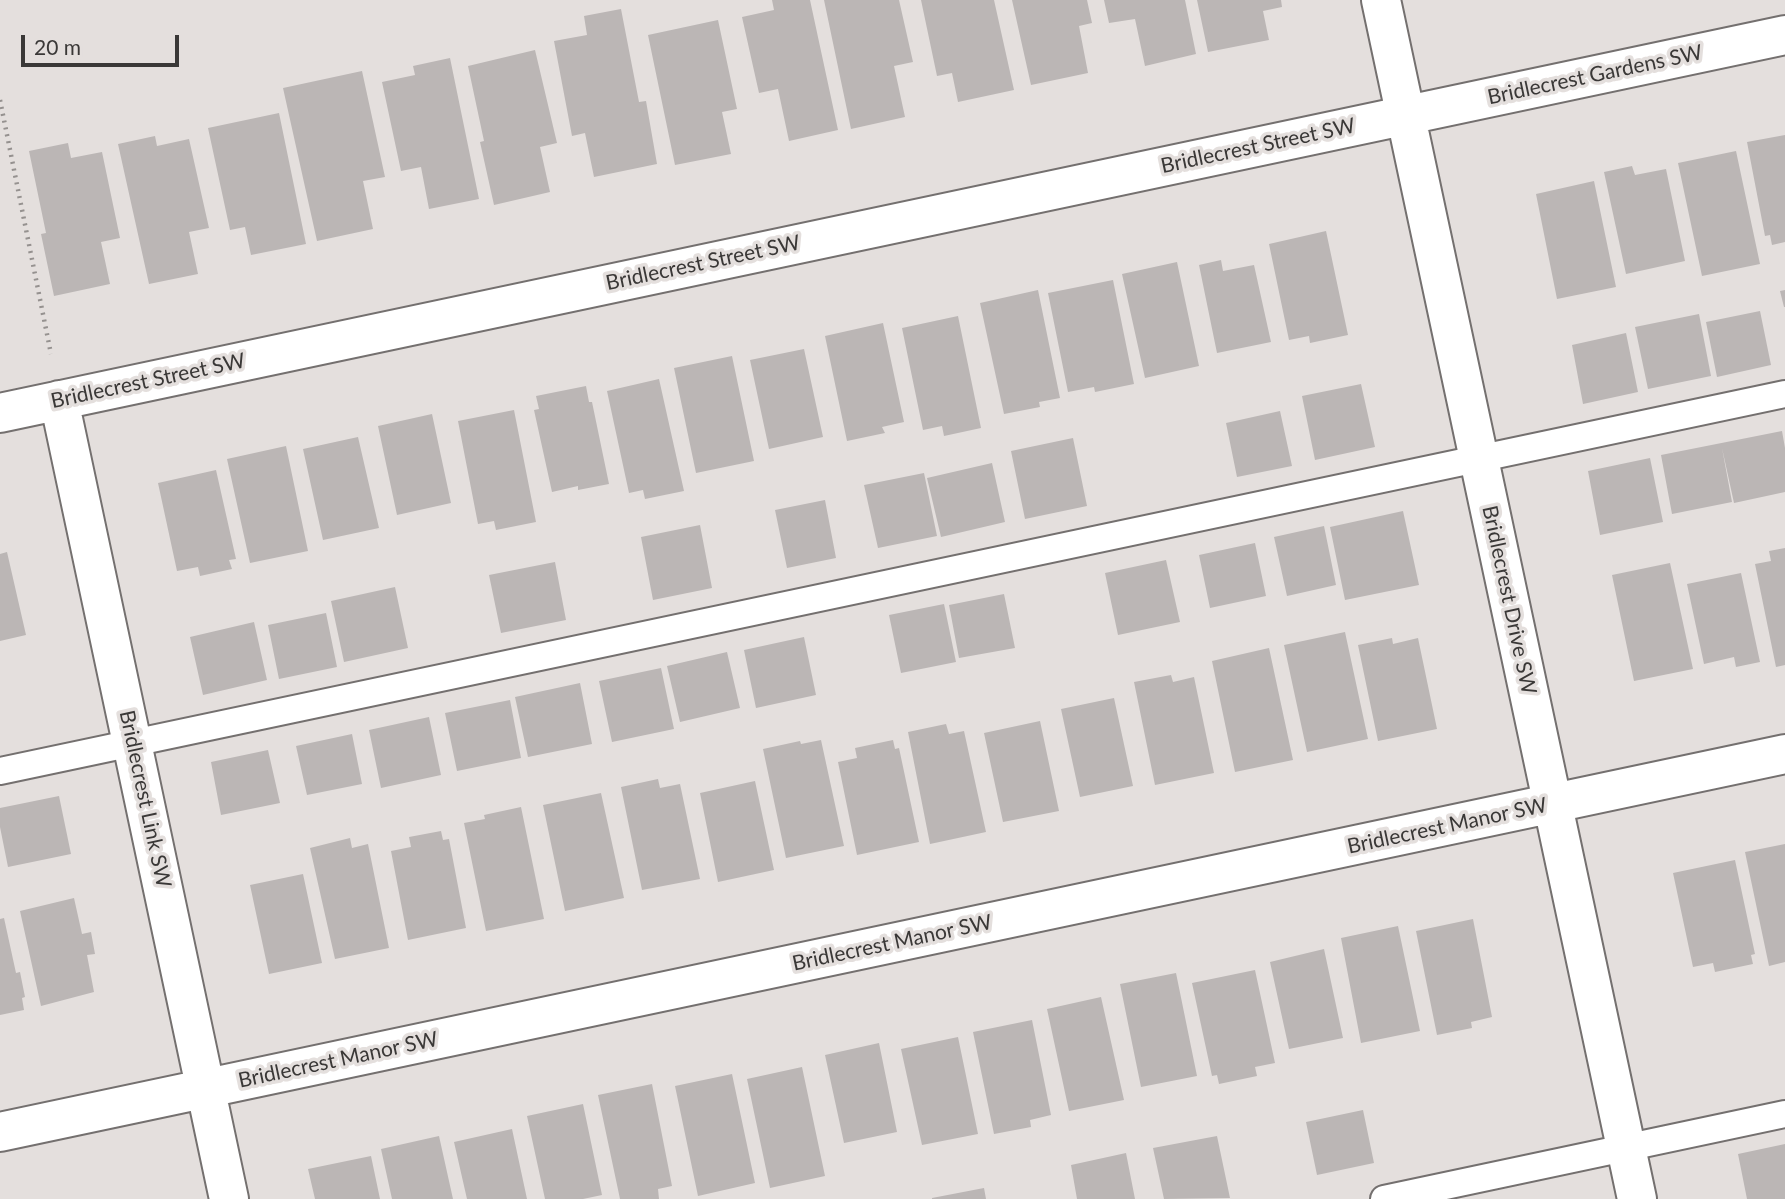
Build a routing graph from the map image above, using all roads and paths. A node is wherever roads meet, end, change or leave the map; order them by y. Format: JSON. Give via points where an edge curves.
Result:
{"nodes":[{"id":1,"x":1381,"y":0,"type":"edge"},
{"id":2,"x":1785,"y":35,"type":"edge"},
{"id":3,"x":0,"y":100,"type":"edge"},
{"id":4,"x":1406,"y":114,"type":"junction"},
{"id":5,"x":1785,"y":394,"type":"edge"},
{"id":6,"x":59,"y":400,"type":"junction"},
{"id":7,"x":0,"y":412,"type":"edge"},
{"id":8,"x":1479,"y":459,"type":"junction"},
{"id":9,"x":133,"y":744,"type":"junction"},
{"id":10,"x":1785,"y":754,"type":"edge"},
{"id":11,"x":0,"y":771,"type":"edge"},
{"id":12,"x":1552,"y":804,"type":"junction"},
{"id":13,"x":206,"y":1088,"type":"junction"},
{"id":14,"x":1785,"y":1114,"type":"edge"},
{"id":15,"x":0,"y":1132,"type":"edge"},
{"id":16,"x":1626,"y":1148,"type":"junction"},
{"id":17,"x":229,"y":1199,"type":"edge"},
{"id":18,"x":1384,"y":1199,"type":"edge"},
{"id":19,"x":1637,"y":1199,"type":"edge"}],
"edges":[{"from":1,"to":4,"type":"street","name":"Bridlecrest Drive SW"},
{"from":2,"to":4,"type":"street","name":"Bridlecrest Gardens SW"},
{"from":3,"to":6,"type":"path"},
{"from":4,"to":6,"type":"street","name":"Bridlecrest Street SW"},
{"from":4,"to":8,"type":"street","name":"Bridlecrest Drive SW"},
{"from":5,"to":8,"type":"lane"},
{"from":6,"to":7,"type":"street","name":"Bridlecrest Street SW"},
{"from":6,"to":9,"type":"street","name":"Bridlecrest Link SW"},
{"from":8,"to":9,"type":"lane"},
{"from":8,"to":12,"type":"street","name":"Bridlecrest Drive SW"},
{"from":9,"to":11,"type":"lane"},
{"from":9,"to":13,"type":"street","name":"Bridlecrest Link SW"},
{"from":10,"to":12,"type":"street","name":"Bridlecrest Manor SW"},
{"from":12,"to":13,"type":"street","name":"Bridlecrest Manor SW"},
{"from":12,"to":16,"type":"street","name":"Bridlecrest Drive SW"},
{"from":13,"to":15,"type":"street","name":"Bridlecrest Manor SW"},
{"from":13,"to":17,"type":"street","name":"Bridlecrest Link SW"},
{"from":14,"to":16,"type":"lane"},
{"from":16,"to":18,"type":"lane"},
{"from":16,"to":19,"type":"street","name":"Bridlecrest Drive SW"}]}
